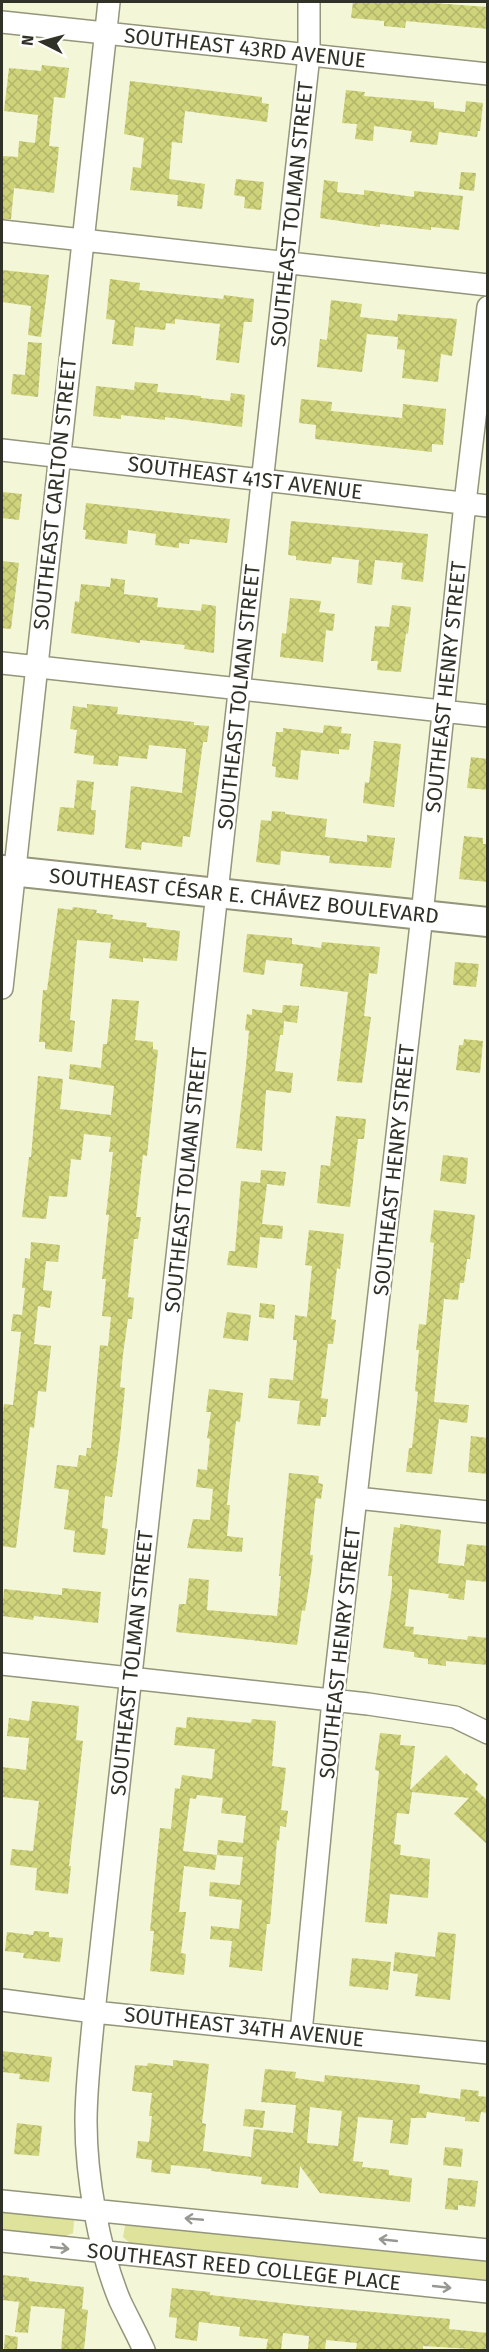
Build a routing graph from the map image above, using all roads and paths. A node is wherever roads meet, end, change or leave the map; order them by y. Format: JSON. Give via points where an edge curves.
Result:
{"nodes":[{"id":1,"x":109,"y":2,"type":"edge"},
{"id":2,"x":309,"y":2,"type":"edge"},
{"id":3,"x":2,"y":22,"type":"edge"},
{"id":4,"x":105,"y":33,"type":"junction"},
{"id":5,"x":309,"y":55,"type":"junction"},
{"id":6,"x":488,"y":74,"type":"edge"},
{"id":7,"x":2,"y":231,"type":"edge"},
{"id":8,"x":83,"y":240,"type":"junction"},
{"id":9,"x":286,"y":262,"type":"junction"},
{"id":10,"x":488,"y":285,"type":"edge"},
{"id":11,"x":488,"y":308,"type":"edge"},
{"id":12,"x":2,"y":450,"type":"edge"},
{"id":13,"x":58,"y":456,"type":"junction"},
{"id":14,"x":263,"y":479,"type":"junction"},
{"id":15,"x":465,"y":503,"type":"junction"},
{"id":16,"x":488,"y":506,"type":"edge"},
{"id":17,"x":2,"y":663,"type":"edge"},
{"id":18,"x":36,"y":667,"type":"junction"},
{"id":19,"x":241,"y":690,"type":"junction"},
{"id":20,"x":445,"y":711,"type":"junction"},
{"id":21,"x":488,"y":716,"type":"edge"},
{"id":22,"x":8,"y":871,"type":"edge"},
{"id":23,"x":218,"y":893,"type":"junction"},
{"id":24,"x":422,"y":915,"type":"junction"},
{"id":25,"x":488,"y":922,"type":"edge"},
{"id":26,"x":2,"y":988,"type":"edge"},
{"id":27,"x":357,"y":1498,"type":"junction"},
{"id":28,"x":488,"y":1512,"type":"edge"},
{"id":29,"x":2,"y":1664,"type":"edge"},
{"id":30,"x":131,"y":1678,"type":"junction"},
{"id":31,"x":333,"y":1700,"type":"junction"},
{"id":32,"x":488,"y":1733,"type":"edge"},
{"id":33,"x":2,"y":2000,"type":"edge"},
{"id":34,"x":94,"y":2012,"type":"junction"},
{"id":35,"x":302,"y":2033,"type":"junction"},
{"id":36,"x":488,"y":2053,"type":"edge"},
{"id":37,"x":2,"y":2201,"type":"edge"},
{"id":38,"x":95,"y":2211,"type":"junction"},
{"id":39,"x":2,"y":2241,"type":"edge"},
{"id":40,"x":488,"y":2250,"type":"edge"},
{"id":41,"x":106,"y":2253,"type":"junction"},
{"id":42,"x":488,"y":2292,"type":"edge"},
{"id":43,"x":144,"y":2350,"type":"edge"}],
"edges":[{"from":1,"to":4,"type":"street","name":"SOUTHEAST CARLTON STREET"},
{"from":2,"to":5,"type":"street","name":"SOUTHEAST TOLMAN STREET"},
{"from":3,"to":4,"type":"street","name":"SOUTHEAST 43RD AVENUE"},
{"from":4,"to":5,"type":"street","name":"SOUTHEAST 43RD AVENUE"},
{"from":4,"to":8,"type":"street","name":"SOUTHEAST CARLTON STREET"},
{"from":5,"to":6,"type":"street","name":"SOUTHEAST 43RD AVENUE"},
{"from":5,"to":9,"type":"street","name":"SOUTHEAST TOLMAN STREET"},
{"from":7,"to":8,"type":"street"},
{"from":8,"to":9,"type":"street"},
{"from":8,"to":13,"type":"street","name":"SOUTHEAST CARLTON STREET"},
{"from":9,"to":10,"type":"street"},
{"from":9,"to":14,"type":"street","name":"SOUTHEAST TOLMAN STREET"},
{"from":11,"to":15,"type":"street","name":"SOUTHEAST HENRY STREET"},
{"from":12,"to":13,"type":"street","name":"SOUTHEAST 41ST AVENUE"},
{"from":13,"to":14,"type":"street","name":"SOUTHEAST 41ST AVENUE"},
{"from":13,"to":18,"type":"street","name":"SOUTHEAST CARLTON STREET"},
{"from":14,"to":15,"type":"street","name":"SOUTHEAST 41ST AVENUE"},
{"from":14,"to":19,"type":"street","name":"SOUTHEAST TOLMAN STREET"},
{"from":15,"to":16,"type":"street","name":"SOUTHEAST 41ST AVENUE"},
{"from":15,"to":20,"type":"street","name":"SOUTHEAST HENRY STREET"},
{"from":17,"to":18,"type":"street"},
{"from":18,"to":19,"type":"street"},
{"from":18,"to":22,"type":"street","name":"SOUTHEAST CARLTON STREET"},
{"from":19,"to":20,"type":"street"},
{"from":19,"to":23,"type":"street","name":"SOUTHEAST TOLMAN STREET"},
{"from":20,"to":21,"type":"street"},
{"from":20,"to":24,"type":"street","name":"SOUTHEAST HENRY STREET"},
{"from":22,"to":23,"type":"street","name":"SOUTHEAST CÉSAR E. CHÁVEZ BOULEVARD"},
{"from":22,"to":26,"type":"street","name":"SOUTHEAST CARLTON STREET"},
{"from":23,"to":24,"type":"street","name":"SOUTHEAST CÉSAR E. CHÁVEZ BOULEVARD"},
{"from":23,"to":30,"type":"street","name":"SOUTHEAST TOLMAN STREET"},
{"from":24,"to":25,"type":"street","name":"SOUTHEAST CÉSAR E. CHÁVEZ BOULEVARD"},
{"from":24,"to":27,"type":"street","name":"SOUTHEAST HENRY STREET"},
{"from":27,"to":28,"type":"street"},
{"from":27,"to":31,"type":"street","name":"SOUTHEAST HENRY STREET"},
{"from":29,"to":30,"type":"street"},
{"from":30,"to":31,"type":"street"},
{"from":30,"to":34,"type":"street","name":"SOUTHEAST TOLMAN STREET"},
{"from":31,"to":32,"type":"street","via":[[455,1717]]},
{"from":31,"to":35,"type":"street","name":"SOUTHEAST HENRY STREET"},
{"from":33,"to":34,"type":"street","name":"SOUTHEAST 34TH AVENUE"},
{"from":34,"to":35,"type":"street","name":"SOUTHEAST 34TH AVENUE"},
{"from":34,"to":38,"type":"street","name":"SOUTHEAST TOLMAN STREET","via":[[86,2121],[88,2175]]},
{"from":35,"to":36,"type":"street","name":"SOUTHEAST 34TH AVENUE"},
{"from":37,"to":38,"type":"street","name":"SOUTHEAST REED COLLEGE PLACE"},
{"from":40,"to":38,"type":"street","name":"SOUTHEAST REED COLLEGE PLACE","one_way":true},
{"from":38,"to":41,"type":"street","name":"SOUTHEAST TOLMAN STREET"},
{"from":39,"to":41,"type":"street","name":"SOUTHEAST REED COLLEGE PLACE","one_way":true},
{"from":41,"to":42,"type":"street","name":"SOUTHEAST REED COLLEGE PLACE","one_way":true},
{"from":41,"to":43,"type":"street","name":"SOUTHEAST TOLMAN STREET","via":[[120,2301]]}]}
